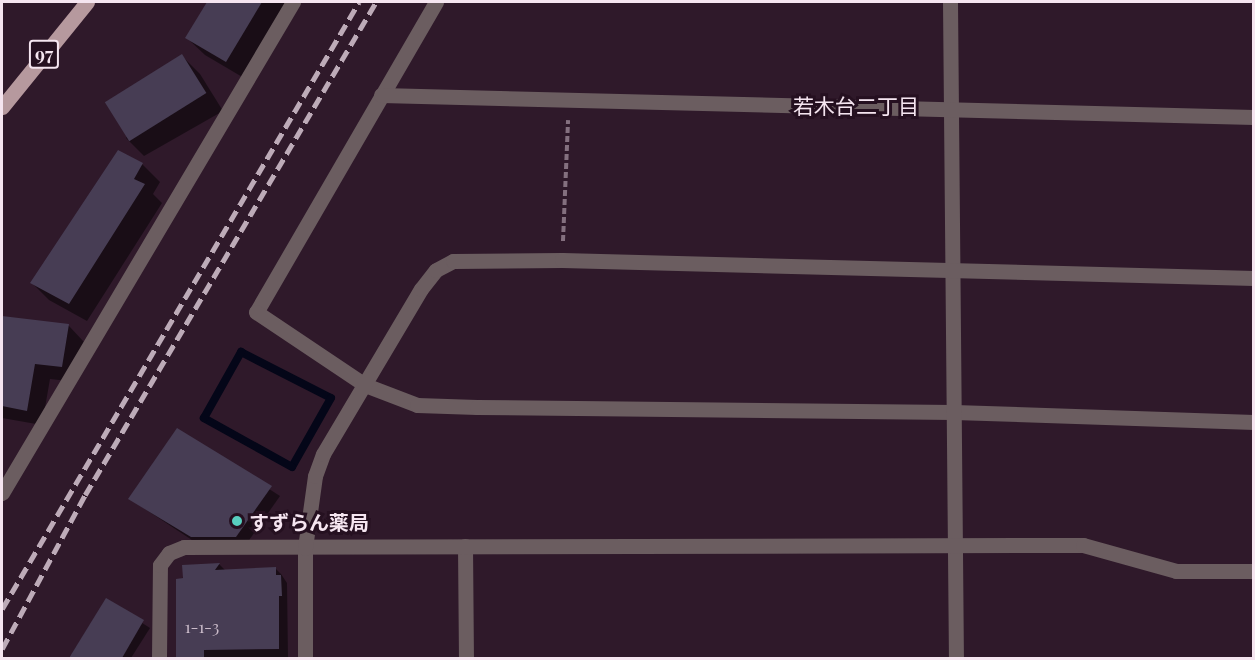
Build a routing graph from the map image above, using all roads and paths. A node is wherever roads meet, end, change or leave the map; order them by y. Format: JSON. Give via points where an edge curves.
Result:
{"nodes":[{"id":1,"x":87,"y":2,"type":"edge"},
{"id":2,"x":293,"y":2,"type":"edge"},
{"id":3,"x":436,"y":2,"type":"edge"},
{"id":4,"x":950,"y":2,"type":"edge"},
{"id":5,"x":381,"y":95,"type":"junction"},
{"id":6,"x":569,"y":100,"type":"junction"},
{"id":7,"x":2,"y":107,"type":"edge"},
{"id":8,"x":950,"y":109,"type":"junction"},
{"id":9,"x":1254,"y":117,"type":"edge"},
{"id":10,"x":562,"y":260,"type":"junction"},
{"id":11,"x":952,"y":269,"type":"junction"},
{"id":12,"x":1254,"y":278,"type":"edge"},
{"id":13,"x":365,"y":384,"type":"junction"},
{"id":14,"x":954,"y":412,"type":"junction"},
{"id":15,"x":1254,"y":422,"type":"edge"},
{"id":16,"x":2,"y":493,"type":"edge"},
{"id":17,"x":465,"y":546,"type":"junction"},
{"id":18,"x":954,"y":546,"type":"junction"},
{"id":19,"x":305,"y":548,"type":"junction"},
{"id":20,"x":1254,"y":571,"type":"edge"},
{"id":21,"x":159,"y":658,"type":"edge"},
{"id":22,"x":305,"y":658,"type":"edge"},
{"id":23,"x":466,"y":658,"type":"edge"},
{"id":24,"x":956,"y":658,"type":"edge"}],
"edges":[{"from":1,"to":7,"type":"main road","number":"97"},
{"from":2,"to":16,"type":"street"},
{"from":3,"to":5,"type":"street"},
{"from":4,"to":8,"type":"street"},
{"from":5,"to":6,"type":"street"},
{"from":5,"to":13,"type":"street","via":[[256,312]]},
{"from":6,"to":8,"type":"street"},
{"from":6,"to":10,"type":"path"},
{"from":8,"to":9,"type":"street"},
{"from":8,"to":11,"type":"street"},
{"from":10,"to":11,"type":"street"},
{"from":10,"to":13,"type":"street","via":[[474,259],[453,261],[436,270]]},
{"from":11,"to":12,"type":"street"},
{"from":11,"to":14,"type":"street"},
{"from":13,"to":14,"type":"street","via":[[417,405]]},
{"from":13,"to":19,"type":"street","via":[[323,454],[315,476]]},
{"from":14,"to":15,"type":"street"},
{"from":14,"to":18,"type":"street"},
{"from":17,"to":18,"type":"street"},
{"from":17,"to":19,"type":"street"},
{"from":17,"to":23,"type":"street"},
{"from":18,"to":20,"type":"street","via":[[1083,545],[1176,571]]},
{"from":18,"to":24,"type":"street"},
{"from":19,"to":21,"type":"street","via":[[184,547],[169,553],[160,565]]},
{"from":19,"to":22,"type":"street"}]}
